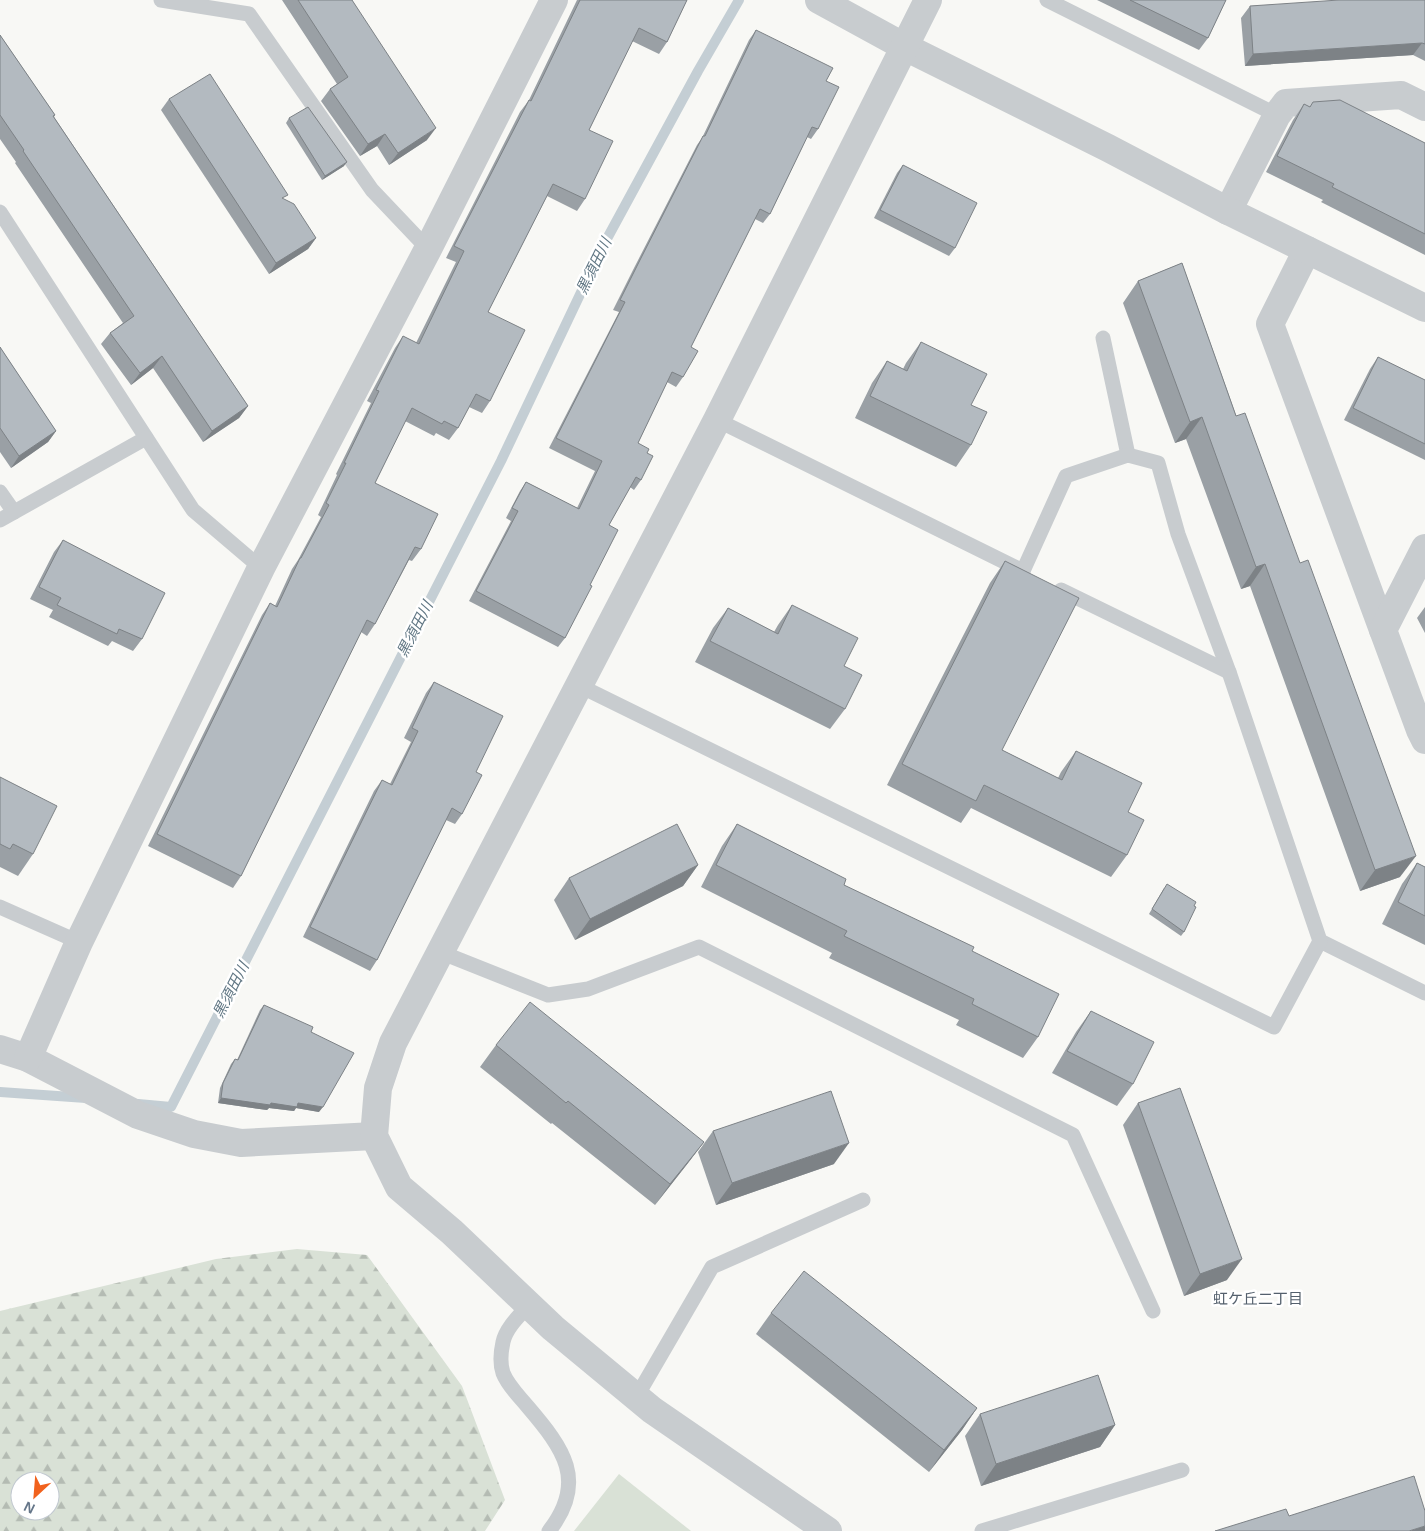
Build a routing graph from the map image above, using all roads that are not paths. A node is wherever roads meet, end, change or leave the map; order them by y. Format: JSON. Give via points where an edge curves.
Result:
{"nodes":[{"id":1,"x":161,"y":0,"type":"edge"},
{"id":2,"x":554,"y":0,"type":"edge"},
{"id":3,"x":819,"y":0,"type":"edge"},
{"id":4,"x":928,"y":0,"type":"edge"},
{"id":5,"x":1047,"y":0,"type":"edge"},
{"id":6,"x":905,"y":47,"type":"junction"},
{"id":7,"x":1425,"y":107,"type":"edge"},
{"id":8,"x":1277,"y":115,"type":"junction"},
{"id":9,"x":1228,"y":211,"type":"junction"},
{"id":10,"x":0,"y":212,"type":"edge"},
{"id":11,"x":428,"y":249,"type":"junction"},
{"id":12,"x":1306,"y":250,"type":"junction"},
{"id":13,"x":1425,"y":308,"type":"edge"},
{"id":14,"x":1103,"y":338,"type":"dead end"},
{"id":15,"x":717,"y":420,"type":"junction"},
{"id":16,"x":146,"y":438,"type":"junction"},
{"id":17,"x":1128,"y":455,"type":"junction"},
{"id":18,"x":0,"y":492,"type":"edge"},
{"id":19,"x":14,"y":512,"type":"junction"},
{"id":20,"x":0,"y":520,"type":"edge"},
{"id":21,"x":1425,"y":548,"type":"edge"},
{"id":22,"x":261,"y":568,"type":"junction"},
{"id":23,"x":1050,"y":584,"type":"edge"},
{"id":24,"x":1383,"y":630,"type":"junction"},
{"id":25,"x":1229,"y":672,"type":"junction"},
{"id":26,"x":580,"y":686,"type":"junction"},
{"id":27,"x":1423,"y":733,"type":"edge"},
{"id":28,"x":0,"y":906,"type":"edge"},
{"id":29,"x":1320,"y":941,"type":"junction"},
{"id":30,"x":79,"y":942,"type":"junction"},
{"id":31,"x":440,"y":952,"type":"junction"},
{"id":32,"x":1425,"y":993,"type":"edge"},
{"id":33,"x":0,"y":1049,"type":"edge"},
{"id":34,"x":28,"y":1058,"type":"junction"},
{"id":35,"x":374,"y":1136,"type":"junction"},
{"id":36,"x":863,"y":1200,"type":"dead end"},
{"id":37,"x":529,"y":1305,"type":"junction"},
{"id":38,"x":1152,"y":1311,"type":"dead end"},
{"id":39,"x":637,"y":1396,"type":"junction"},
{"id":40,"x":1182,"y":1470,"type":"dead end"},
{"id":41,"x":549,"y":1531,"type":"edge"},
{"id":42,"x":828,"y":1531,"type":"edge"},
{"id":43,"x":982,"y":1531,"type":"edge"}],
"edges":[{"from":1,"to":11,"type":"lane","via":[[249,14],[372,190]]},
{"from":2,"to":11,"type":"street"},
{"from":3,"to":6,"type":"street"},
{"from":4,"to":6,"type":"street"},
{"from":5,"to":8,"type":"lane"},
{"from":6,"to":9,"type":"street"},
{"from":6,"to":15,"type":"street"},
{"from":7,"to":8,"type":"street","via":[[1401,95],[1286,103]]},
{"from":8,"to":9,"type":"street"},
{"from":9,"to":12,"type":"street"},
{"from":10,"to":16,"type":"lane"},
{"from":11,"to":22,"type":"street"},
{"from":12,"to":13,"type":"street"},
{"from":12,"to":24,"type":"street","via":[[1270,324]]},
{"from":14,"to":17,"type":"lane"},
{"from":15,"to":17,"type":"lane","via":[[1027,574],[1066,476]]},
{"from":15,"to":26,"type":"street"},
{"from":16,"to":19,"type":"lane"},
{"from":16,"to":22,"type":"lane","via":[[193,510]]},
{"from":17,"to":25,"type":"lane","via":[[1158,463],[1178,534]]},
{"from":18,"to":19,"type":"lane"},
{"from":19,"to":20,"type":"lane"},
{"from":21,"to":24,"type":"street"},
{"from":22,"to":30,"type":"street"},
{"from":23,"to":25,"type":"lane"},
{"from":24,"to":27,"type":"street"},
{"from":25,"to":29,"type":"lane"},
{"from":26,"to":29,"type":"lane","via":[[1274,1027]]},
{"from":26,"to":31,"type":"street"},
{"from":28,"to":30,"type":"lane"},
{"from":29,"to":32,"type":"lane"},
{"from":30,"to":34,"type":"street"},
{"from":31,"to":35,"type":"street","via":[[393,1043],[378,1088]]},
{"from":31,"to":38,"type":"lane","via":[[548,995],[588,989],[699,947],[1073,1135]]},
{"from":33,"to":34,"type":"street"},
{"from":34,"to":35,"type":"street","via":[[138,1115],[194,1134],[241,1143]]},
{"from":35,"to":37,"type":"street","via":[[399,1187]]},
{"from":36,"to":39,"type":"lane","via":[[712,1267]]},
{"from":37,"to":39,"type":"street"},
{"from":37,"to":41,"type":"lane","via":[[503,1341],[502,1372],[555,1440],[564,1458],[569,1482],[567,1503]]},
{"from":39,"to":42,"type":"street","via":[[652,1410]]},
{"from":40,"to":43,"type":"lane"}]}
